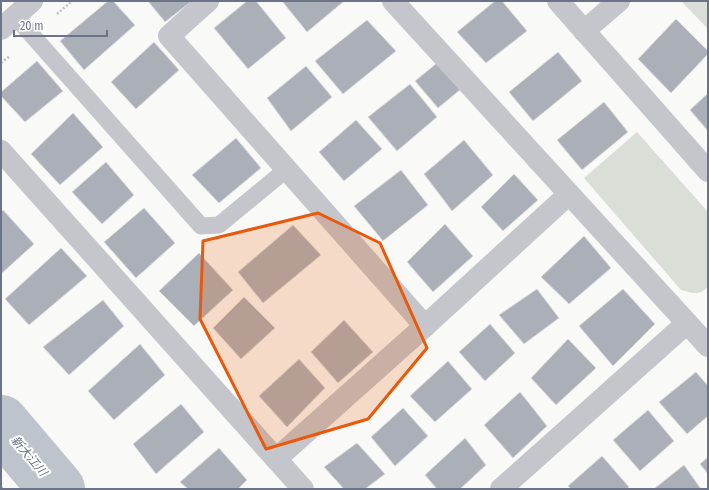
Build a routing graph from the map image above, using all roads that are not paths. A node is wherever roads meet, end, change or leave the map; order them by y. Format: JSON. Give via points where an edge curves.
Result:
{"nodes":[{"id":1,"x":32,"y":1,"type":"edge"},
{"id":2,"x":208,"y":1,"type":"edge"},
{"id":3,"x":393,"y":1,"type":"edge"},
{"id":4,"x":558,"y":1,"type":"edge"},
{"id":5,"x":619,"y":1,"type":"edge"},
{"id":6,"x":8,"y":22,"type":"edge"},
{"id":7,"x":584,"y":31,"type":"junction"},
{"id":8,"x":1,"y":151,"type":"edge"},
{"id":9,"x":287,"y":170,"type":"junction"},
{"id":10,"x":708,"y":171,"type":"edge"},
{"id":11,"x":569,"y":194,"type":"junction"},
{"id":12,"x":687,"y":323,"type":"junction"},
{"id":13,"x":425,"y":326,"type":"junction"},
{"id":14,"x":708,"y":346,"type":"edge"},
{"id":15,"x":276,"y":459,"type":"junction"},
{"id":16,"x":303,"y":489,"type":"edge"},
{"id":17,"x":501,"y":489,"type":"edge"}],
"edges":[{"from":1,"to":6,"type":"street"},
{"from":2,"to":9,"type":"street","via":[[169,36]]},
{"from":3,"to":11,"type":"street"},
{"from":4,"to":7,"type":"street"},
{"from":5,"to":7,"type":"street"},
{"from":6,"to":9,"type":"lane","via":[[201,226],[219,225]]},
{"from":7,"to":10,"type":"street"},
{"from":8,"to":15,"type":"street"},
{"from":9,"to":13,"type":"street"},
{"from":11,"to":12,"type":"street"},
{"from":11,"to":13,"type":"street"},
{"from":12,"to":14,"type":"street"},
{"from":12,"to":17,"type":"street"},
{"from":13,"to":15,"type":"street"},
{"from":15,"to":16,"type":"street"}]}
